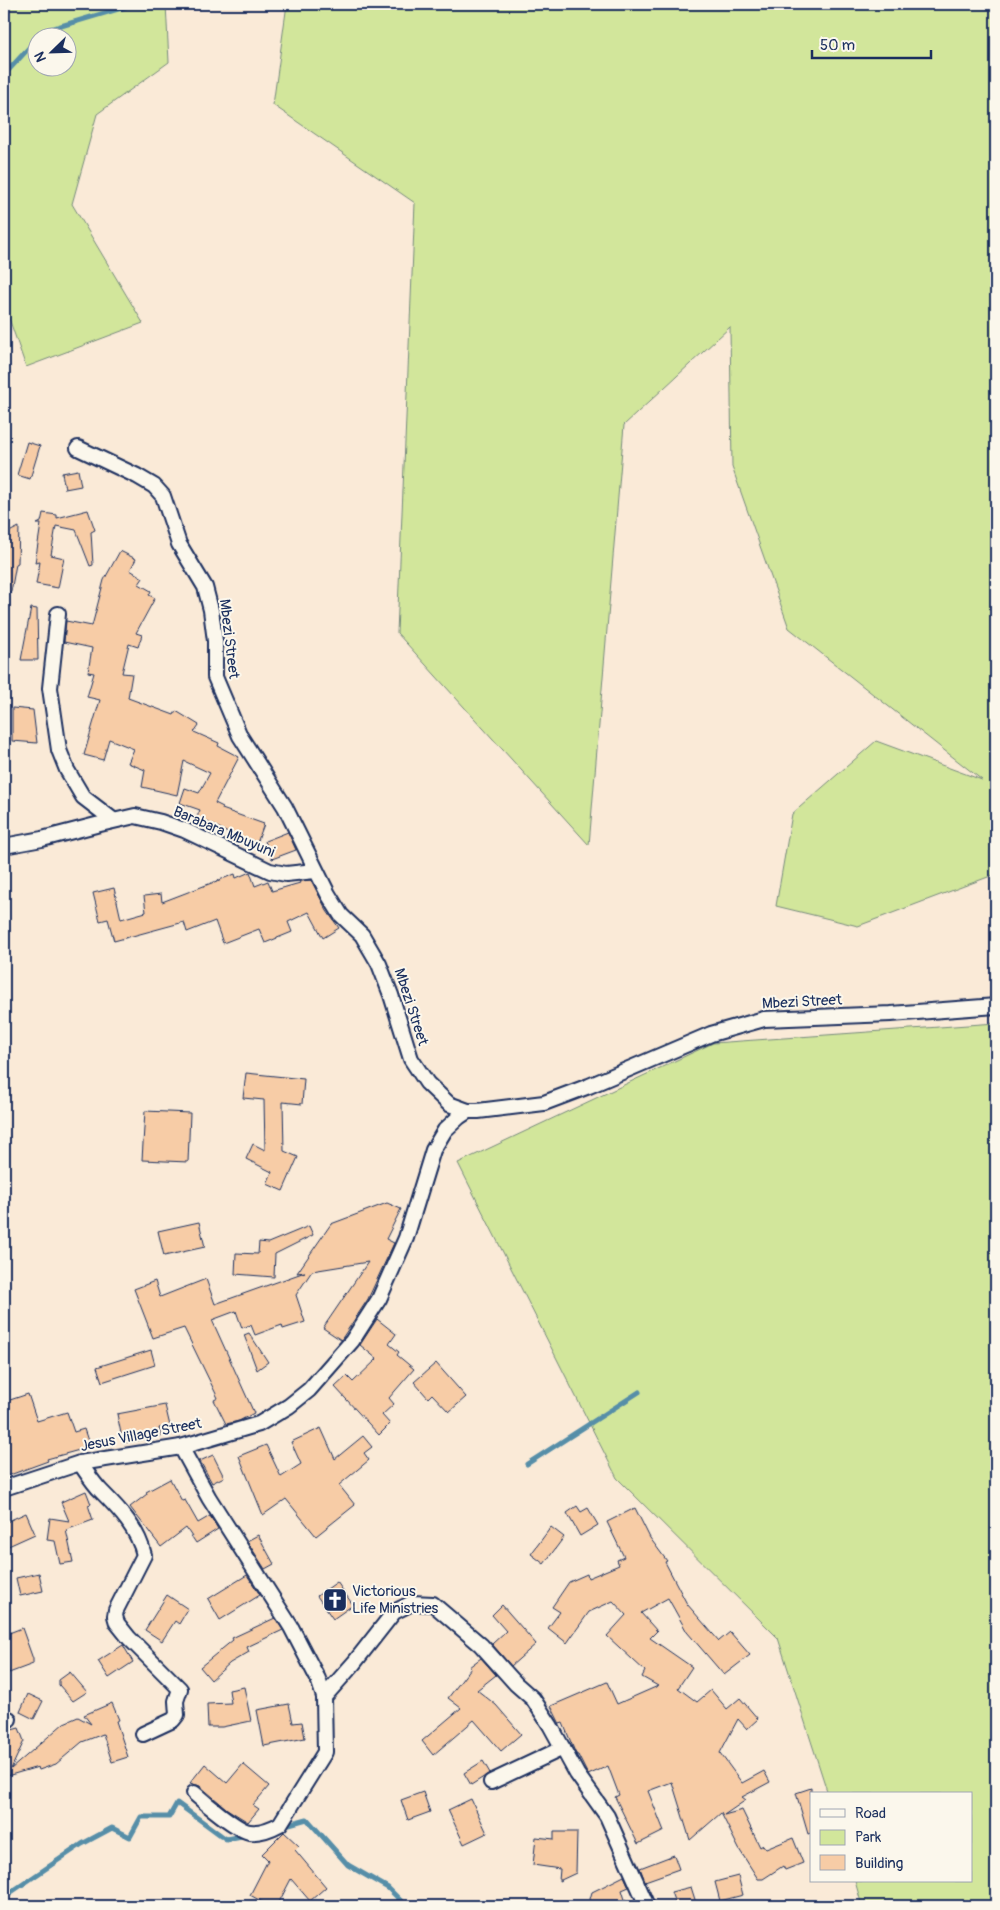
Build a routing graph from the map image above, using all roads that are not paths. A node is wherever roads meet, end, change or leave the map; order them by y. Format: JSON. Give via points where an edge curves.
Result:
{"nodes":[{"id":1,"x":78,"y":448,"type":"dead end"},
{"id":2,"x":58,"y":614,"type":"dead end"},
{"id":3,"x":114,"y":820,"type":"junction"},
{"id":4,"x":4,"y":846,"type":"edge"},
{"id":5,"x":315,"y":871,"type":"junction"},
{"id":6,"x":996,"y":1006,"type":"edge"},
{"id":7,"x":468,"y":1112,"type":"junction"},
{"id":8,"x":181,"y":1447,"type":"junction"},
{"id":9,"x":80,"y":1464,"type":"junction"},
{"id":10,"x":4,"y":1488,"type":"edge"},
{"id":11,"x":324,"y":1697,"type":"junction"},
{"id":12,"x":143,"y":1734,"type":"dead end"},
{"id":13,"x":563,"y":1748,"type":"junction"},
{"id":14,"x":491,"y":1782,"type":"dead end"},
{"id":15,"x":194,"y":1793,"type":"dead end"},
{"id":16,"x":646,"y":1906,"type":"edge"}],
"edges":[{"from":1,"to":5,"type":"street","name":"Mbezi Street","via":[[137,476],[163,496],[179,544],[205,587],[215,640],[215,677],[223,699],[240,736],[285,807]]},
{"from":2,"to":3,"type":"street","via":[[50,688],[59,750],[82,797]]},
{"from":3,"to":4,"type":"street","name":"Barabara Mbuyuni"},
{"from":3,"to":5,"type":"street","name":"Barabara Mbuyuni","via":[[135,816],[161,822],[270,871],[286,874]]},
{"from":5,"to":7,"type":"street","name":"Mbezi Street","via":[[341,915],[362,935],[379,964],[392,995],[410,1059],[427,1084],[449,1104]]},
{"from":6,"to":7,"type":"street","name":"Mbezi Street","via":[[764,1019],[711,1034],[544,1103]]},
{"from":7,"to":8,"type":"street","name":"Jesus Village Street","via":[[445,1130],[433,1150],[406,1238],[379,1299],[352,1341],[309,1390],[290,1406],[258,1424]]},
{"from":8,"to":9,"type":"street","name":"Jesus Village Street"},
{"from":8,"to":11,"type":"street","via":[[209,1498],[291,1627]]},
{"from":9,"to":10,"type":"street","name":"Jesus Village Street"},
{"from":9,"to":12,"type":"street","via":[[128,1520],[144,1555],[116,1610],[117,1622],[180,1689],[176,1701],[177,1715],[173,1720]]},
{"from":11,"to":13,"type":"street","via":[[394,1612],[412,1603],[432,1604],[481,1645],[533,1699]]},
{"from":11,"to":15,"type":"street","via":[[325,1752],[280,1824],[270,1830],[248,1832]]},
{"from":13,"to":14,"type":"street"},
{"from":13,"to":16,"type":"street","via":[[607,1816]]}]}
